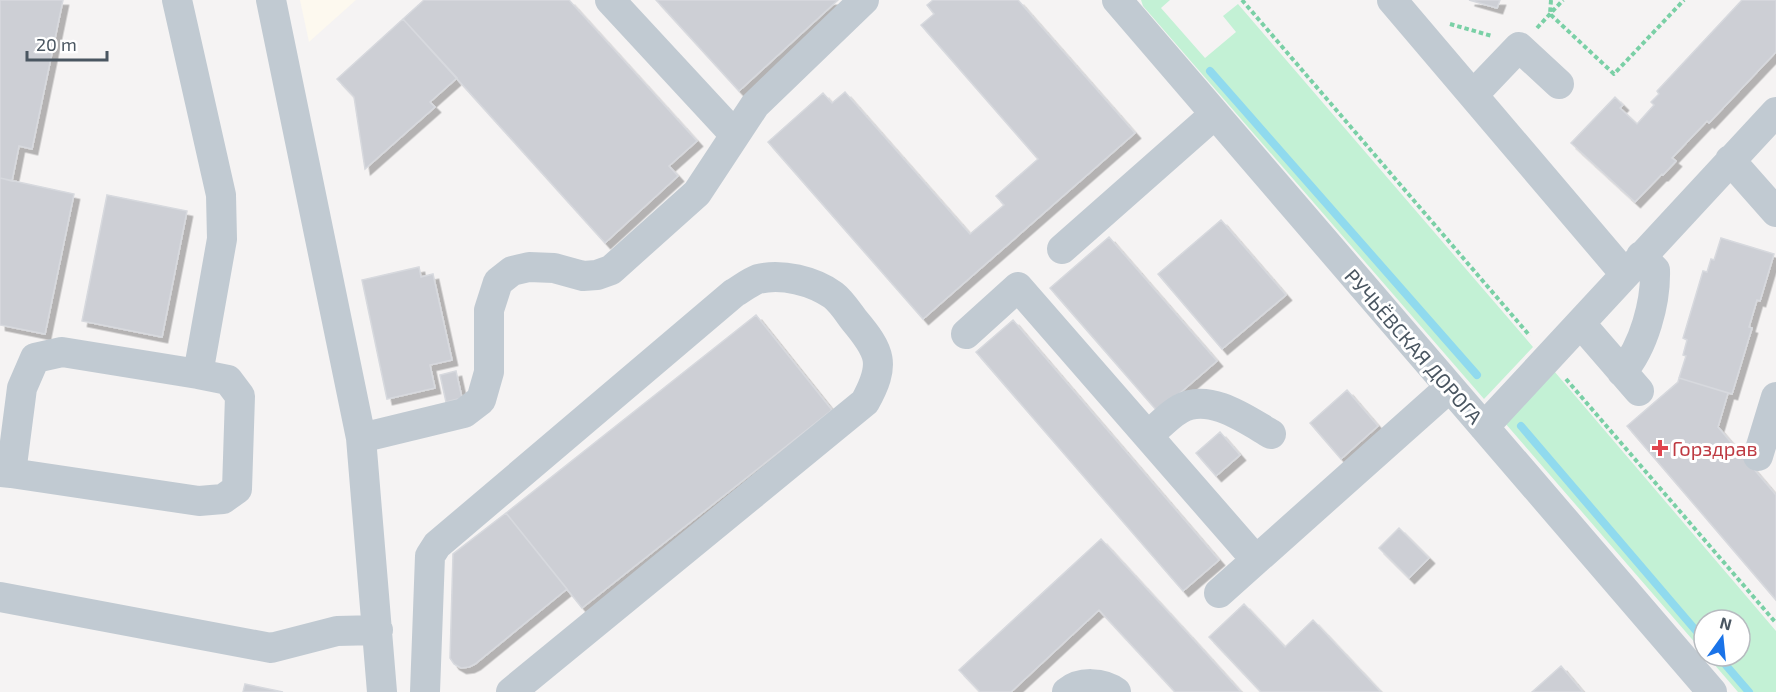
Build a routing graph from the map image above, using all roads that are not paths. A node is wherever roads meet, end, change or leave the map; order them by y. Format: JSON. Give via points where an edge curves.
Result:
{"nodes":[{"id":1,"x":177,"y":0,"type":"edge"},
{"id":2,"x":270,"y":0,"type":"edge"},
{"id":3,"x":610,"y":0,"type":"edge"},
{"id":4,"x":864,"y":0,"type":"edge"},
{"id":5,"x":1392,"y":0,"type":"edge"},
{"id":6,"x":1120,"y":1,"type":"edge"},
{"id":7,"x":1559,"y":84,"type":"dead end"},
{"id":8,"x":1473,"y":95,"type":"junction"},
{"id":9,"x":1776,"y":112,"type":"edge"},
{"id":10,"x":1215,"y":114,"type":"junction"},
{"id":11,"x":735,"y":135,"type":"junction"},
{"id":12,"x":1730,"y":160,"type":"junction"},
{"id":13,"x":1776,"y":212,"type":"edge"},
{"id":14,"x":1062,"y":249,"type":"dead end"},
{"id":15,"x":1633,"y":265,"type":"junction"},
{"id":16,"x":1581,"y":324,"type":"junction"},
{"id":17,"x":966,"y":334,"type":"dead end"},
{"id":18,"x":198,"y":374,"type":"junction"},
{"id":19,"x":1449,"y":388,"type":"junction"},
{"id":20,"x":1776,"y":398,"type":"edge"},
{"id":21,"x":1484,"y":427,"type":"junction"},
{"id":22,"x":1270,"y":434,"type":"dead end"},
{"id":23,"x":1148,"y":436,"type":"junction"},
{"id":24,"x":361,"y":438,"type":"junction"},
{"id":25,"x":1758,"y":456,"type":"dead end"},
{"id":26,"x":5,"y":472,"type":"edge"},
{"id":27,"x":1256,"y":560,"type":"junction"},
{"id":28,"x":1220,"y":593,"type":"dead end"},
{"id":29,"x":0,"y":597,"type":"edge"},
{"id":30,"x":378,"y":630,"type":"junction"},
{"id":31,"x":391,"y":690,"type":"edge"},
{"id":32,"x":425,"y":692,"type":"edge"},
{"id":33,"x":511,"y":692,"type":"edge"},
{"id":34,"x":1067,"y":692,"type":"edge"},
{"id":35,"x":1116,"y":692,"type":"edge"},
{"id":36,"x":1712,"y":692,"type":"edge"}],
"edges":[{"from":1,"to":18,"type":"street","via":[[221,195],[222,239]]},
{"from":2,"to":24,"type":"street"},
{"from":3,"to":11,"type":"street"},
{"from":4,"to":11,"type":"street","via":[[755,105]]},
{"from":5,"to":8,"type":"street"},
{"from":6,"to":10,"type":"street","name":"РУЧЬЁВСКАЯ ДОРОГА"},
{"from":7,"to":8,"type":"street","via":[[1519,47]]},
{"from":8,"to":15,"type":"street"},
{"from":9,"to":12,"type":"street"},
{"from":10,"to":14,"type":"street"},
{"from":10,"to":19,"type":"street","name":"РУЧЬЁВСКАЯ ДОРОГА"},
{"from":11,"to":24,"type":"street","via":[[697,193],[611,270],[583,276],[554,268],[530,267],[512,271],[498,282],[489,310],[489,372],[481,400],[464,412]]},
{"from":12,"to":13,"type":"street"},
{"from":12,"to":15,"type":"street"},
{"from":15,"to":16,"type":"street"},
{"from":15,"to":16,"type":"street","via":[[1655,270],[1656,290],[1631,381]]},
{"from":16,"to":21,"type":"street"},
{"from":17,"to":23,"type":"street","via":[[1018,287]]},
{"from":18,"to":26,"type":"street","via":[[62,352],[35,358],[22,388]]},
{"from":18,"to":26,"type":"street","via":[[228,380],[240,396],[237,489],[223,499],[199,501]]},
{"from":19,"to":21,"type":"street","name":"РУЧЬЁВСКАЯ ДОРОГА"},
{"from":19,"to":27,"type":"street"},
{"from":20,"to":25,"type":"street"},
{"from":21,"to":36,"type":"street","name":"РУЧЬЁВСКАЯ ДОРОГА"},
{"from":22,"to":23,"type":"street","via":[[1227,409],[1200,404],[1181,408]]},
{"from":23,"to":27,"type":"street"},
{"from":24,"to":30,"type":"street"},
{"from":27,"to":28,"type":"street"},
{"from":29,"to":30,"type":"street","via":[[272,648],[337,631]]},
{"from":30,"to":31,"type":"street"},
{"from":32,"to":33,"type":"street","via":[[430,556],[437,545],[734,293],[758,279],[790,278],[808,282],[834,296],[873,343],[879,364],[876,382],[865,402]]},
{"from":34,"to":35,"type":"street","via":[[1089,684]]}]}
